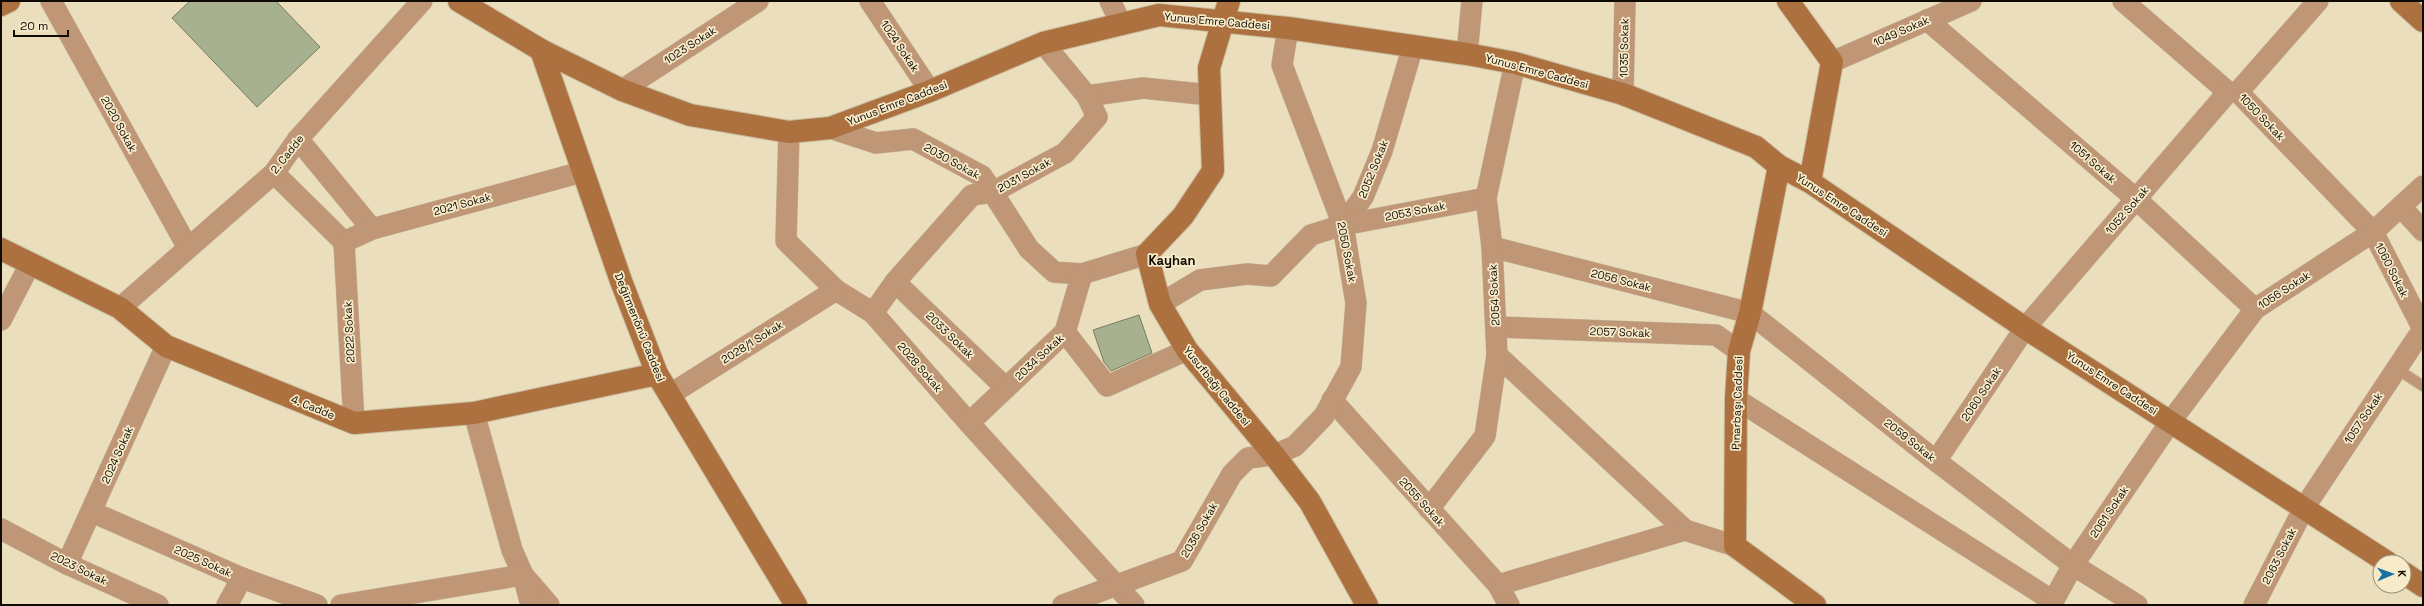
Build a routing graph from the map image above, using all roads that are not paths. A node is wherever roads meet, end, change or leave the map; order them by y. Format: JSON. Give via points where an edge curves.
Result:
{"nodes":[{"id":1,"x":9,"y":1,"type":"edge"},
{"id":2,"x":50,"y":1,"type":"edge"},
{"id":3,"x":422,"y":1,"type":"edge"},
{"id":4,"x":758,"y":1,"type":"edge"},
{"id":5,"x":870,"y":1,"type":"edge"},
{"id":6,"x":1110,"y":1,"type":"edge"},
{"id":7,"x":1472,"y":1,"type":"edge"},
{"id":8,"x":1625,"y":1,"type":"edge"},
{"id":9,"x":1788,"y":1,"type":"edge"},
{"id":10,"x":1972,"y":1,"type":"edge"},
{"id":11,"x":2123,"y":1,"type":"edge"},
{"id":12,"x":2318,"y":1,"type":"edge"},
{"id":13,"x":2401,"y":1,"type":"edge"},
{"id":14,"x":466,"y":2,"type":"edge"},
{"id":15,"x":1,"y":5,"type":"edge"},
{"id":16,"x":1226,"y":11,"type":"edge"},
{"id":17,"x":1927,"y":20,"type":"junction"},
{"id":18,"x":2423,"y":21,"type":"edge"},
{"id":19,"x":1121,"y":23,"type":"junction"},
{"id":20,"x":1288,"y":28,"type":"junction"},
{"id":21,"x":1043,"y":43,"type":"junction"},
{"id":22,"x":1413,"y":46,"type":"junction"},
{"id":23,"x":541,"y":50,"type":"junction"},
{"id":24,"x":1468,"y":54,"type":"junction"},
{"id":25,"x":1832,"y":62,"type":"junction"},
{"id":26,"x":1515,"y":63,"type":"junction"},
{"id":27,"x":622,"y":90,"type":"junction"},
{"id":28,"x":930,"y":91,"type":"junction"},
{"id":29,"x":2233,"y":92,"type":"junction"},
{"id":30,"x":1623,"y":94,"type":"junction"},
{"id":31,"x":1210,"y":95,"type":"junction"},
{"id":32,"x":1087,"y":96,"type":"junction"},
{"id":33,"x":830,"y":128,"type":"junction"},
{"id":34,"x":789,"y":132,"type":"junction"},
{"id":35,"x":298,"y":139,"type":"junction"},
{"id":36,"x":1779,"y":166,"type":"junction"},
{"id":37,"x":582,"y":172,"type":"junction"},
{"id":38,"x":274,"y":173,"type":"junction"},
{"id":39,"x":1810,"y":182,"type":"junction"},
{"id":40,"x":2423,"y":186,"type":"edge"},
{"id":41,"x":993,"y":192,"type":"junction"},
{"id":42,"x":1486,"y":198,"type":"junction"},
{"id":43,"x":2136,"y":199,"type":"junction"},
{"id":44,"x":2401,"y":207,"type":"junction"},
{"id":45,"x":1343,"y":225,"type":"junction"},
{"id":46,"x":372,"y":229,"type":"junction"},
{"id":47,"x":2423,"y":230,"type":"edge"},
{"id":48,"x":2373,"y":232,"type":"junction"},
{"id":49,"x":344,"y":242,"type":"junction"},
{"id":50,"x":1492,"y":247,"type":"junction"},
{"id":51,"x":188,"y":248,"type":"junction"},
{"id":52,"x":1,"y":249,"type":"edge"},
{"id":53,"x":1146,"y":254,"type":"junction"},
{"id":54,"x":30,"y":264,"type":"junction"},
{"id":55,"x":1082,"y":274,"type":"junction"},
{"id":56,"x":895,"y":282,"type":"junction"},
{"id":57,"x":836,"y":290,"type":"junction"},
{"id":58,"x":1160,"y":304,"type":"junction"},
{"id":59,"x":120,"y":308,"type":"junction"},
{"id":60,"x":2255,"y":309,"type":"junction"},
{"id":61,"x":873,"y":313,"type":"junction"},
{"id":62,"x":1750,"y":313,"type":"junction"},
{"id":63,"x":1,"y":320,"type":"edge"},
{"id":64,"x":1496,"y":327,"type":"junction"},
{"id":65,"x":2025,"y":328,"type":"junction"},
{"id":66,"x":2423,"y":329,"type":"edge"},
{"id":67,"x":1065,"y":332,"type":"junction"},
{"id":68,"x":166,"y":346,"type":"junction"},
{"id":69,"x":1187,"y":350,"type":"junction"},
{"id":70,"x":1739,"y":351,"type":"junction"},
{"id":71,"x":1497,"y":355,"type":"junction"},
{"id":72,"x":2397,"y":369,"type":"junction"},
{"id":73,"x":657,"y":374,"type":"junction"},
{"id":74,"x":2423,"y":386,"type":"edge"},
{"id":75,"x":1006,"y":388,"type":"junction"},
{"id":76,"x":669,"y":395,"type":"junction"},
{"id":77,"x":1736,"y":399,"type":"junction"},
{"id":78,"x":1332,"y":400,"type":"junction"},
{"id":79,"x":474,"y":413,"type":"junction"},
{"id":80,"x":2171,"y":421,"type":"junction"},
{"id":81,"x":354,"y":423,"type":"junction"},
{"id":82,"x":969,"y":423,"type":"junction"},
{"id":83,"x":1274,"y":455,"type":"junction"},
{"id":84,"x":1936,"y":461,"type":"junction"},
{"id":85,"x":2304,"y":508,"type":"junction"},
{"id":86,"x":1428,"y":509,"type":"junction"},
{"id":87,"x":92,"y":512,"type":"junction"},
{"id":88,"x":1,"y":529,"type":"edge"},
{"id":89,"x":1684,"y":530,"type":"junction"},
{"id":90,"x":1735,"y":546,"type":"junction"},
{"id":91,"x":2375,"y":554,"type":"edge"},
{"id":92,"x":67,"y":564,"type":"junction"},
{"id":93,"x":2073,"y":565,"type":"junction"},
{"id":94,"x":523,"y":575,"type":"junction"},
{"id":95,"x":242,"y":578,"type":"junction"},
{"id":96,"x":2412,"y":578,"type":"edge"},
{"id":97,"x":1117,"y":585,"type":"junction"},
{"id":98,"x":1498,"y":585,"type":"junction"},
{"id":99,"x":2423,"y":586,"type":"edge"},
{"id":100,"x":2052,"y":603,"type":"edge"},
{"id":101,"x":158,"y":605,"type":"edge"},
{"id":102,"x":227,"y":605,"type":"edge"},
{"id":103,"x":317,"y":605,"type":"edge"},
{"id":104,"x":341,"y":605,"type":"edge"},
{"id":105,"x":531,"y":605,"type":"edge"},
{"id":106,"x":549,"y":605,"type":"edge"},
{"id":107,"x":796,"y":605,"type":"edge"},
{"id":108,"x":1063,"y":605,"type":"edge"},
{"id":109,"x":1134,"y":605,"type":"edge"},
{"id":110,"x":1367,"y":605,"type":"edge"},
{"id":111,"x":1509,"y":605,"type":"edge"},
{"id":112,"x":1815,"y":605,"type":"edge"},
{"id":113,"x":2137,"y":605,"type":"edge"},
{"id":114,"x":2254,"y":605,"type":"edge"}],
"edges":[{"from":1,"to":15,"type":"street"},
{"from":2,"to":51,"type":"street","name":"2020 Sokak"},
{"from":3,"to":35,"type":"street","name":"2. Cadde"},
{"from":4,"to":27,"type":"street","name":"1023 Sokak"},
{"from":5,"to":28,"type":"street","name":"1024 Sokak"},
{"from":6,"to":19,"type":"street"},
{"from":7,"to":24,"type":"street"},
{"from":8,"to":30,"type":"street","name":"1035 Sokak"},
{"from":9,"to":25,"type":"street"},
{"from":10,"to":17,"type":"street","name":"1049 Sokak"},
{"from":11,"to":29,"type":"street","name":"1050 Sokak"},
{"from":12,"to":29,"type":"street","name":"1052 Sokak"},
{"from":13,"to":18,"type":"street"},
{"from":14,"to":23,"type":"street","name":"Yunus Emre Caddesi"},
{"from":16,"to":19,"type":"street","name":"Yunus Emre Caddesi","via":[[1159,15]]},
{"from":16,"to":20,"type":"street","name":"Yunus Emre Caddesi"},
{"from":16,"to":31,"type":"street","via":[[1209,68]]},
{"from":17,"to":25,"type":"street","name":"1049 Sokak"},
{"from":17,"to":43,"type":"street","name":"1051 Sokak"},
{"from":19,"to":21,"type":"street","name":"Yunus Emre Caddesi"},
{"from":20,"to":22,"type":"street","name":"Yunus Emre Caddesi"},
{"from":20,"to":45,"type":"street","name":"2050 Sokak","via":[[1282,65]]},
{"from":21,"to":28,"type":"street","name":"Yunus Emre Caddesi"},
{"from":21,"to":32,"type":"street","name":"2031 Sokak"},
{"from":22,"to":24,"type":"street","name":"Yunus Emre Caddesi"},
{"from":22,"to":45,"type":"street","name":"2052 Sokak","via":[[1382,151],[1363,197]]},
{"from":23,"to":27,"type":"street","name":"Yunus Emre Caddesi"},
{"from":23,"to":37,"type":"street","name":"Değirmenönü Caddesi"},
{"from":24,"to":26,"type":"street","name":"Yunus Emre Caddesi"},
{"from":25,"to":39,"type":"street"},
{"from":26,"to":30,"type":"street","name":"Yunus Emre Caddesi"},
{"from":26,"to":42,"type":"street","name":"2054 Sokak"},
{"from":27,"to":34,"type":"street","name":"Yunus Emre Caddesi","via":[[690,115]]},
{"from":28,"to":33,"type":"street","name":"Yunus Emre Caddesi"},
{"from":29,"to":43,"type":"street","name":"1052 Sokak"},
{"from":29,"to":48,"type":"street","name":"1050 Sokak"},
{"from":30,"to":36,"type":"street","name":"Yunus Emre Caddesi","via":[[1756,147]]},
{"from":31,"to":32,"type":"street","via":[[1142,88]]},
{"from":31,"to":53,"type":"street","via":[[1213,171],[1183,216]]},
{"from":32,"to":41,"type":"street","name":"2031 Sokak","via":[[1097,117],[1065,153]]},
{"from":33,"to":34,"type":"street","name":"Yunus Emre Caddesi"},
{"from":33,"to":41,"type":"street","name":"2030 Sokak","via":[[876,143],[912,139],[982,176]]},
{"from":34,"to":57,"type":"street","name":"2028 Sokak","via":[[786,241]]},
{"from":35,"to":38,"type":"street","name":"2. Cadde"},
{"from":35,"to":46,"type":"street"},
{"from":36,"to":39,"type":"street","name":"Yunus Emre Caddesi"},
{"from":36,"to":62,"type":"street","name":"Pınarbaşı Caddesi"},
{"from":37,"to":46,"type":"street","name":"2021 Sokak"},
{"from":37,"to":73,"type":"street","name":"Değirmenönü Caddesi"},
{"from":38,"to":49,"type":"street"},
{"from":38,"to":51,"type":"street","name":"2. Cadde"},
{"from":39,"to":65,"type":"street","name":"Yunus Emre Caddesi"},
{"from":40,"to":44,"type":"street","name":"1056 Sokak"},
{"from":41,"to":55,"type":"street","name":"2030 Sokak","via":[[1029,249],[1054,272]]},
{"from":41,"to":56,"type":"street","name":"2031 Sokak","via":[[972,195]]},
{"from":42,"to":45,"type":"street","name":"2053 Sokak"},
{"from":42,"to":50,"type":"street","name":"2054 Sokak"},
{"from":43,"to":60,"type":"street","name":"1051 Sokak"},
{"from":43,"to":65,"type":"street","name":"1052 Sokak"},
{"from":44,"to":47,"type":"street"},
{"from":44,"to":48,"type":"street","name":"1056 Sokak"},
{"from":45,"to":58,"type":"street","via":[[1311,235],[1271,276],[1247,274],[1200,280]]},
{"from":45,"to":78,"type":"street","name":"2050 Sokak","via":[[1356,303],[1351,367]]},
{"from":46,"to":49,"type":"street","name":"2021 Sokak"},
{"from":48,"to":60,"type":"street","name":"1056 Sokak"},
{"from":48,"to":66,"type":"street","name":"1060 Sokak"},
{"from":49,"to":81,"type":"street","name":"2022 Sokak"},
{"from":50,"to":62,"type":"street","name":"2056 Sokak"},
{"from":50,"to":64,"type":"street","name":"2054 Sokak"},
{"from":51,"to":59,"type":"street","name":"2. Cadde"},
{"from":52,"to":54,"type":"street","name":"4. Cadde"},
{"from":53,"to":55,"type":"street","name":"2030 Sokak"},
{"from":53,"to":58,"type":"street","name":"Yusufbağı Caddesi"},
{"from":54,"to":59,"type":"street","name":"4. Cadde"},
{"from":54,"to":63,"type":"street"},
{"from":55,"to":67,"type":"street","name":"2034 Sokak"},
{"from":56,"to":61,"type":"street","name":"2031 Sokak"},
{"from":56,"to":75,"type":"street","name":"2033 Sokak"},
{"from":57,"to":61,"type":"street","name":"2028 Sokak"},
{"from":57,"to":76,"type":"street","name":"2028/1 Sokak"},
{"from":58,"to":69,"type":"street","name":"Yusufbağı Caddesi"},
{"from":59,"to":68,"type":"street","name":"4. Cadde"},
{"from":60,"to":80,"type":"street","name":"1056 Sokak"},
{"from":61,"to":82,"type":"street","name":"2028 Sokak"},
{"from":62,"to":70,"type":"street","name":"Pınarbaşı Caddesi"},
{"from":62,"to":84,"type":"street","name":"2059 Sokak"},
{"from":64,"to":70,"type":"street","name":"2057 Sokak","via":[[1716,335]]},
{"from":64,"to":71,"type":"street","name":"2054 Sokak"},
{"from":65,"to":80,"type":"street","name":"Yunus Emre Caddesi"},
{"from":65,"to":84,"type":"street","name":"2060 Sokak"},
{"from":66,"to":72,"type":"street","name":"1057 Sokak"},
{"from":67,"to":69,"type":"street","via":[[1107,386]]},
{"from":67,"to":75,"type":"street","name":"2034 Sokak"},
{"from":68,"to":81,"type":"street","name":"4. Cadde"},
{"from":68,"to":87,"type":"street","name":"2024 Sokak"},
{"from":69,"to":83,"type":"street","name":"Yusufbağı Caddesi"},
{"from":70,"to":77,"type":"street","name":"Pınarbaşı Caddesi"},
{"from":71,"to":86,"type":"street","name":"2054 Sokak","via":[[1485,436]]},
{"from":71,"to":89,"type":"street"},
{"from":72,"to":74,"type":"lane"},
{"from":72,"to":85,"type":"street","name":"1057 Sokak"},
{"from":73,"to":76,"type":"street","name":"Değirmenönü Caddesi"},
{"from":73,"to":79,"type":"street","name":"4. Cadde"},
{"from":75,"to":82,"type":"street","name":"2034 Sokak"},
{"from":76,"to":107,"type":"street","name":"Değirmenönü Caddesi"},
{"from":77,"to":90,"type":"street","name":"Pınarbaşı Caddesi"},
{"from":77,"to":100,"type":"street"},
{"from":78,"to":83,"type":"street","name":"2050 Sokak","via":[[1324,416],[1295,446]]},
{"from":78,"to":86,"type":"street","name":"2055 Sokak"},
{"from":79,"to":81,"type":"street","name":"4. Cadde"},
{"from":79,"to":94,"type":"street","via":[[512,550]]},
{"from":80,"to":85,"type":"street","name":"Yunus Emre Caddesi"},
{"from":80,"to":93,"type":"street","name":"2061 Sokak"},
{"from":82,"to":97,"type":"street","name":"2028 Sokak"},
{"from":83,"to":97,"type":"street","name":"2036 Sokak","via":[[1248,458],[1232,474],[1182,561]]},
{"from":83,"to":110,"type":"street","name":"Yusufbağı Caddesi","via":[[1310,502]]},
{"from":84,"to":93,"type":"street","name":"2059 Sokak"},
{"from":85,"to":91,"type":"street","name":"Yunus Emre Caddesi"},
{"from":85,"to":114,"type":"street","name":"2063 Sokak"},
{"from":86,"to":98,"type":"street","name":"2055 Sokak"},
{"from":87,"to":92,"type":"street","name":"2024 Sokak"},
{"from":87,"to":95,"type":"street","name":"2025 Sokak"},
{"from":88,"to":92,"type":"street","name":"2023 Sokak"},
{"from":89,"to":90,"type":"street"},
{"from":89,"to":98,"type":"street"},
{"from":90,"to":112,"type":"street"},
{"from":92,"to":101,"type":"street","name":"2023 Sokak"},
{"from":93,"to":100,"type":"street","name":"2061 Sokak"},
{"from":93,"to":113,"type":"street","name":"2059 Sokak"},
{"from":94,"to":104,"type":"street"},
{"from":94,"to":105,"type":"street"},
{"from":94,"to":106,"type":"street"},
{"from":95,"to":102,"type":"street"},
{"from":95,"to":103,"type":"street","name":"2025 Sokak"},
{"from":96,"to":99,"type":"street"},
{"from":97,"to":108,"type":"street","name":"2036 Sokak"},
{"from":97,"to":109,"type":"street","name":"2028 Sokak"},
{"from":98,"to":111,"type":"street","name":"2055 Sokak"}]}
